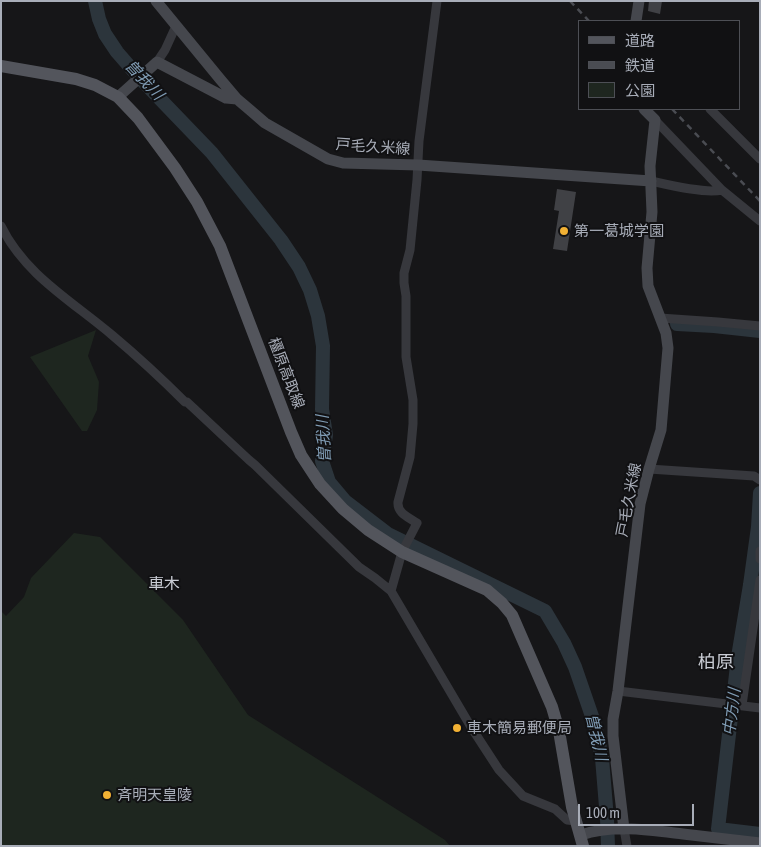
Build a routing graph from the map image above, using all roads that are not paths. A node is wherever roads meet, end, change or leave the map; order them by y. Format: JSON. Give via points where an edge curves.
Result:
{"nodes":[{"id":1,"x":156,"y":1,"type":"edge"},
{"id":2,"x":437,"y":1,"type":"edge"},
{"id":3,"x":639,"y":1,"type":"edge"},
{"id":4,"x":636,"y":20,"type":"edge"},
{"id":5,"x":176,"y":26,"type":"junction"},
{"id":6,"x":155,"y":64,"type":"junction"},
{"id":7,"x":1,"y":66,"type":"edge"},
{"id":8,"x":121,"y":94,"type":"junction"},
{"id":9,"x":237,"y":98,"type":"junction"},
{"id":10,"x":645,"y":110,"type":"edge"},
{"id":11,"x":711,"y":110,"type":"edge"},
{"id":12,"x":655,"y":120,"type":"junction"},
{"id":13,"x":760,"y":159,"type":"edge"},
{"id":14,"x":418,"y":165,"type":"junction"},
{"id":15,"x":651,"y":181,"type":"junction"},
{"id":16,"x":722,"y":190,"type":"junction"},
{"id":17,"x":760,"y":221,"type":"edge"},
{"id":18,"x":1,"y":226,"type":"edge"},
{"id":19,"x":660,"y":318,"type":"junction"},
{"id":20,"x":760,"y":326,"type":"edge"},
{"id":21,"x":649,"y":469,"type":"junction"},
{"id":22,"x":760,"y":480,"type":"edge"},
{"id":23,"x":760,"y":551,"type":"edge"},
{"id":24,"x":402,"y":552,"type":"junction"},
{"id":25,"x":760,"y":559,"type":"edge"},
{"id":26,"x":760,"y":580,"type":"edge"},
{"id":27,"x":391,"y":591,"type":"junction"},
{"id":28,"x":618,"y":691,"type":"junction"},
{"id":29,"x":742,"y":705,"type":"junction"},
{"id":30,"x":760,"y":708,"type":"edge"},
{"id":31,"x":576,"y":821,"type":"junction"},
{"id":32,"x":621,"y":829,"type":"junction"},
{"id":33,"x":584,"y":838,"type":"edge"},
{"id":34,"x":760,"y":843,"type":"edge"},
{"id":35,"x":627,"y":846,"type":"edge"}],
"edges":[{"from":1,"to":5,"type":"main road","name":"戸毛久米線"},
{"from":2,"to":14,"type":"street"},
{"from":3,"to":4,"type":"main road"},
{"from":5,"to":6,"type":"street"},
{"from":5,"to":9,"type":"main road","name":"戸毛久米線"},
{"from":6,"to":8,"type":"main road"},
{"from":6,"to":9,"type":"main road","via":[[226,98]]},
{"from":7,"to":8,"type":"main road","name":"橿原高取線","via":[[76,79]]},
{"from":8,"to":24,"type":"main road","name":"橿原高取線","via":[[175,168],[220,246],[301,455],[320,484],[344,509],[368,530]]},
{"from":9,"to":14,"type":"main road","name":"戸毛久米線","via":[[265,123],[328,159],[343,163]]},
{"from":10,"to":12,"type":"main road"},
{"from":11,"to":13,"type":"street"},
{"from":12,"to":15,"type":"main road","name":"戸毛久米線"},
{"from":12,"to":16,"type":"street"},
{"from":14,"to":15,"type":"main road","name":"戸毛久米線"},
{"from":14,"to":24,"type":"street","via":[[410,250],[404,273],[406,357],[413,424],[410,457],[398,502],[401,512],[417,523]]},
{"from":15,"to":16,"type":"street","via":[[714,192]]},
{"from":15,"to":19,"type":"main road","name":"戸毛久米線","via":[[648,286]]},
{"from":16,"to":17,"type":"street"},
{"from":18,"to":27,"type":"street","via":[[35,273],[188,402],[358,567]]},
{"from":19,"to":20,"type":"street"},
{"from":19,"to":21,"type":"main road","name":"戸毛久米線","via":[[668,348],[667,374],[661,430]]},
{"from":21,"to":22,"type":"street","via":[[754,476]]},
{"from":21,"to":28,"type":"main road","name":"戸毛久米線","via":[[640,504]]},
{"from":23,"to":25,"type":"street"},
{"from":24,"to":27,"type":"street"},
{"from":24,"to":31,"type":"main road","name":"橿原高取線","via":[[487,590],[512,615],[552,707]]},
{"from":26,"to":29,"type":"street"},
{"from":27,"to":31,"type":"street","via":[[470,727],[499,770],[523,796],[555,809],[567,820]]},
{"from":28,"to":29,"type":"street"},
{"from":28,"to":32,"type":"main road","name":"戸毛久米線","via":[[613,736]]},
{"from":29,"to":30,"type":"street"},
{"from":31,"to":33,"type":"main road","name":"橿原高取線"},
{"from":32,"to":33,"type":"main road"},
{"from":32,"to":34,"type":"main road"},
{"from":32,"to":35,"type":"street"}]}
